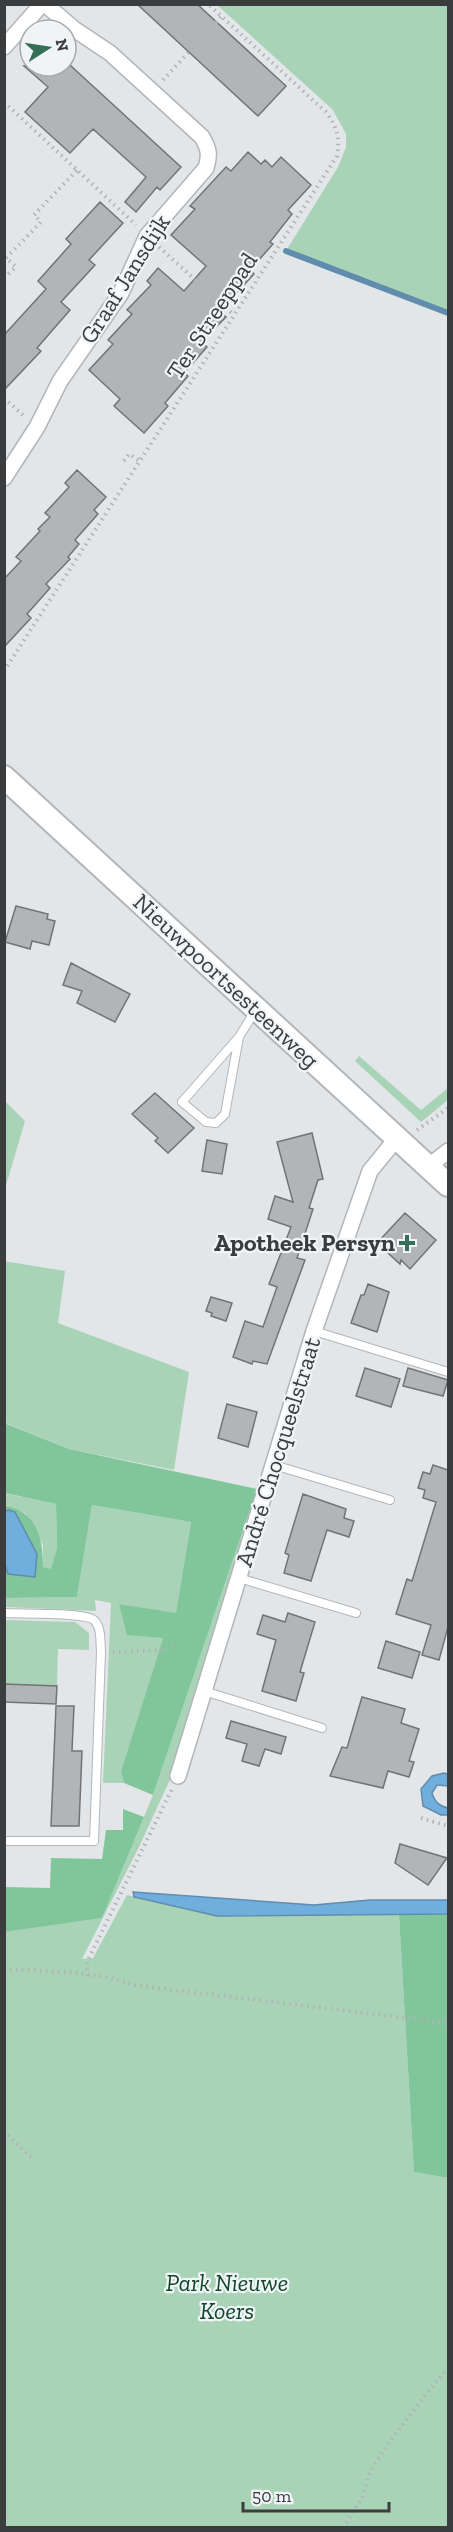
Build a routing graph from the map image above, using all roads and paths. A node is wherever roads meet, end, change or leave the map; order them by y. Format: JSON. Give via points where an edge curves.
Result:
{"nodes":[{"id":1,"x":43,"y":4,"type":"edge"},
{"id":2,"x":208,"y":4,"type":"edge"},
{"id":3,"x":222,"y":17,"type":"junction"},
{"id":4,"x":4,"y":47,"type":"edge"},
{"id":5,"x":153,"y":92,"type":"junction"},
{"id":6,"x":4,"y":102,"type":"edge"},
{"id":7,"x":78,"y":169,"type":"junction"},
{"id":8,"x":147,"y":236,"type":"junction"},
{"id":9,"x":4,"y":278,"type":"edge"},
{"id":10,"x":234,"y":315,"type":"junction"},
{"id":11,"x":4,"y":398,"type":"edge"},
{"id":12,"x":37,"y":428,"type":"junction"},
{"id":13,"x":124,"y":461,"type":"dead end"},
{"id":14,"x":140,"y":461,"type":"junction"},
{"id":15,"x":4,"y":478,"type":"edge"},
{"id":16,"x":4,"y":671,"type":"edge"},
{"id":17,"x":4,"y":777,"type":"edge"},
{"id":18,"x":256,"y":1009,"type":"junction"},
{"id":19,"x":239,"y":1036,"type":"junction"},
{"id":20,"x":448,"y":1108,"type":"edge"},
{"id":21,"x":397,"y":1138,"type":"junction"},
{"id":22,"x":448,"y":1151,"type":"edge"},
{"id":23,"x":428,"y":1167,"type":"junction"},
{"id":24,"x":448,"y":1185,"type":"edge"},
{"id":25,"x":314,"y":1331,"type":"junction"},
{"id":26,"x":448,"y":1372,"type":"edge"},
{"id":27,"x":274,"y":1465,"type":"junction"},
{"id":28,"x":390,"y":1500,"type":"dead end"},
{"id":29,"x":239,"y":1578,"type":"junction"},
{"id":30,"x":4,"y":1613,"type":"edge"},
{"id":31,"x":356,"y":1613,"type":"dead end"},
{"id":32,"x":174,"y":1646,"type":"dead end"},
{"id":33,"x":101,"y":1652,"type":"junction"},
{"id":34,"x":204,"y":1691,"type":"junction"},
{"id":35,"x":322,"y":1728,"type":"dead end"},
{"id":36,"x":178,"y":1776,"type":"joint"},
{"id":37,"x":421,"y":1818,"type":"dead end"},
{"id":38,"x":448,"y":1826,"type":"edge"},
{"id":39,"x":4,"y":1841,"type":"edge"},
{"id":40,"x":4,"y":1968,"type":"edge"},
{"id":41,"x":87,"y":1976,"type":"junction"},
{"id":42,"x":448,"y":2023,"type":"edge"},
{"id":43,"x":4,"y":2131,"type":"edge"},
{"id":44,"x":32,"y":2158,"type":"dead end"},
{"id":45,"x":448,"y":2368,"type":"edge"},
{"id":46,"x":344,"y":2528,"type":"edge"}],
"edges":[{"from":1,"to":4,"type":"street"},
{"from":1,"to":5,"type":"street","name":"Graaf Jansdijk","via":[[110,53]]},
{"from":2,"to":3,"type":"path","name":"Ter Streeppad"},
{"from":3,"to":5,"type":"path"},
{"from":3,"to":10,"type":"path","name":"Ter Streeppad","via":[[326,112],[336,126],[339,140],[337,156]]},
{"from":5,"to":8,"type":"street","name":"Graaf Jansdijk","via":[[202,137],[210,157],[206,168]]},
{"from":6,"to":7,"type":"path"},
{"from":7,"to":8,"type":"path"},
{"from":7,"to":9,"type":"path","via":[[34,215],[41,222],[6,258],[15,267]]},
{"from":8,"to":10,"type":"path"},
{"from":8,"to":12,"type":"street","name":"Graaf Jansdijk","via":[[121,293],[60,381]]},
{"from":10,"to":14,"type":"path","name":"Ter Streeppad"},
{"from":11,"to":12,"type":"path"},
{"from":12,"to":15,"type":"street","name":"Graaf Jansdijk"},
{"from":13,"to":14,"type":"path","via":[[129,454]]},
{"from":14,"to":16,"type":"path","name":"Ter Streeppad"},
{"from":17,"to":18,"type":"main road","name":"Nieuwpoortsesteenweg"},
{"from":18,"to":19,"type":"lane"},
{"from":18,"to":21,"type":"main road","name":"Nieuwpoortsesteenweg"},
{"from":19,"to":19,"type":"lane","via":[[182,1101],[206,1122],[216,1123],[225,1114]]},
{"from":20,"to":21,"type":"path","via":[[422,1129]]},
{"from":21,"to":23,"type":"main road","name":"Nieuwpoortsesteenweg"},
{"from":21,"to":25,"type":"street","name":"André Chocqueelstraat","via":[[370,1171]]},
{"from":22,"to":23,"type":"street"},
{"from":23,"to":24,"type":"main road","name":"Nieuwpoortsesteenweg"},
{"from":25,"to":26,"type":"lane"},
{"from":25,"to":27,"type":"street","name":"André Chocqueelstraat"},
{"from":27,"to":28,"type":"lane"},
{"from":27,"to":29,"type":"street","name":"André Chocqueelstraat"},
{"from":29,"to":31,"type":"lane"},
{"from":29,"to":34,"type":"street","name":"André Chocqueelstraat"},
{"from":30,"to":33,"type":"lane","via":[[85,1616],[97,1625]]},
{"from":32,"to":33,"type":"path","via":[[165,1650]]},
{"from":33,"to":39,"type":"lane","via":[[94,1841]]},
{"from":34,"to":35,"type":"lane"},
{"from":34,"to":36,"type":"street","name":"André Chocqueelstraat"},
{"from":36,"to":41,"type":"path","via":[[87,1962]]},
{"from":37,"to":38,"type":"path"},
{"from":40,"to":41,"type":"path"},
{"from":41,"to":42,"type":"path"},
{"from":43,"to":44,"type":"path"},
{"from":45,"to":46,"type":"path","via":[[387,2445]]}]}
